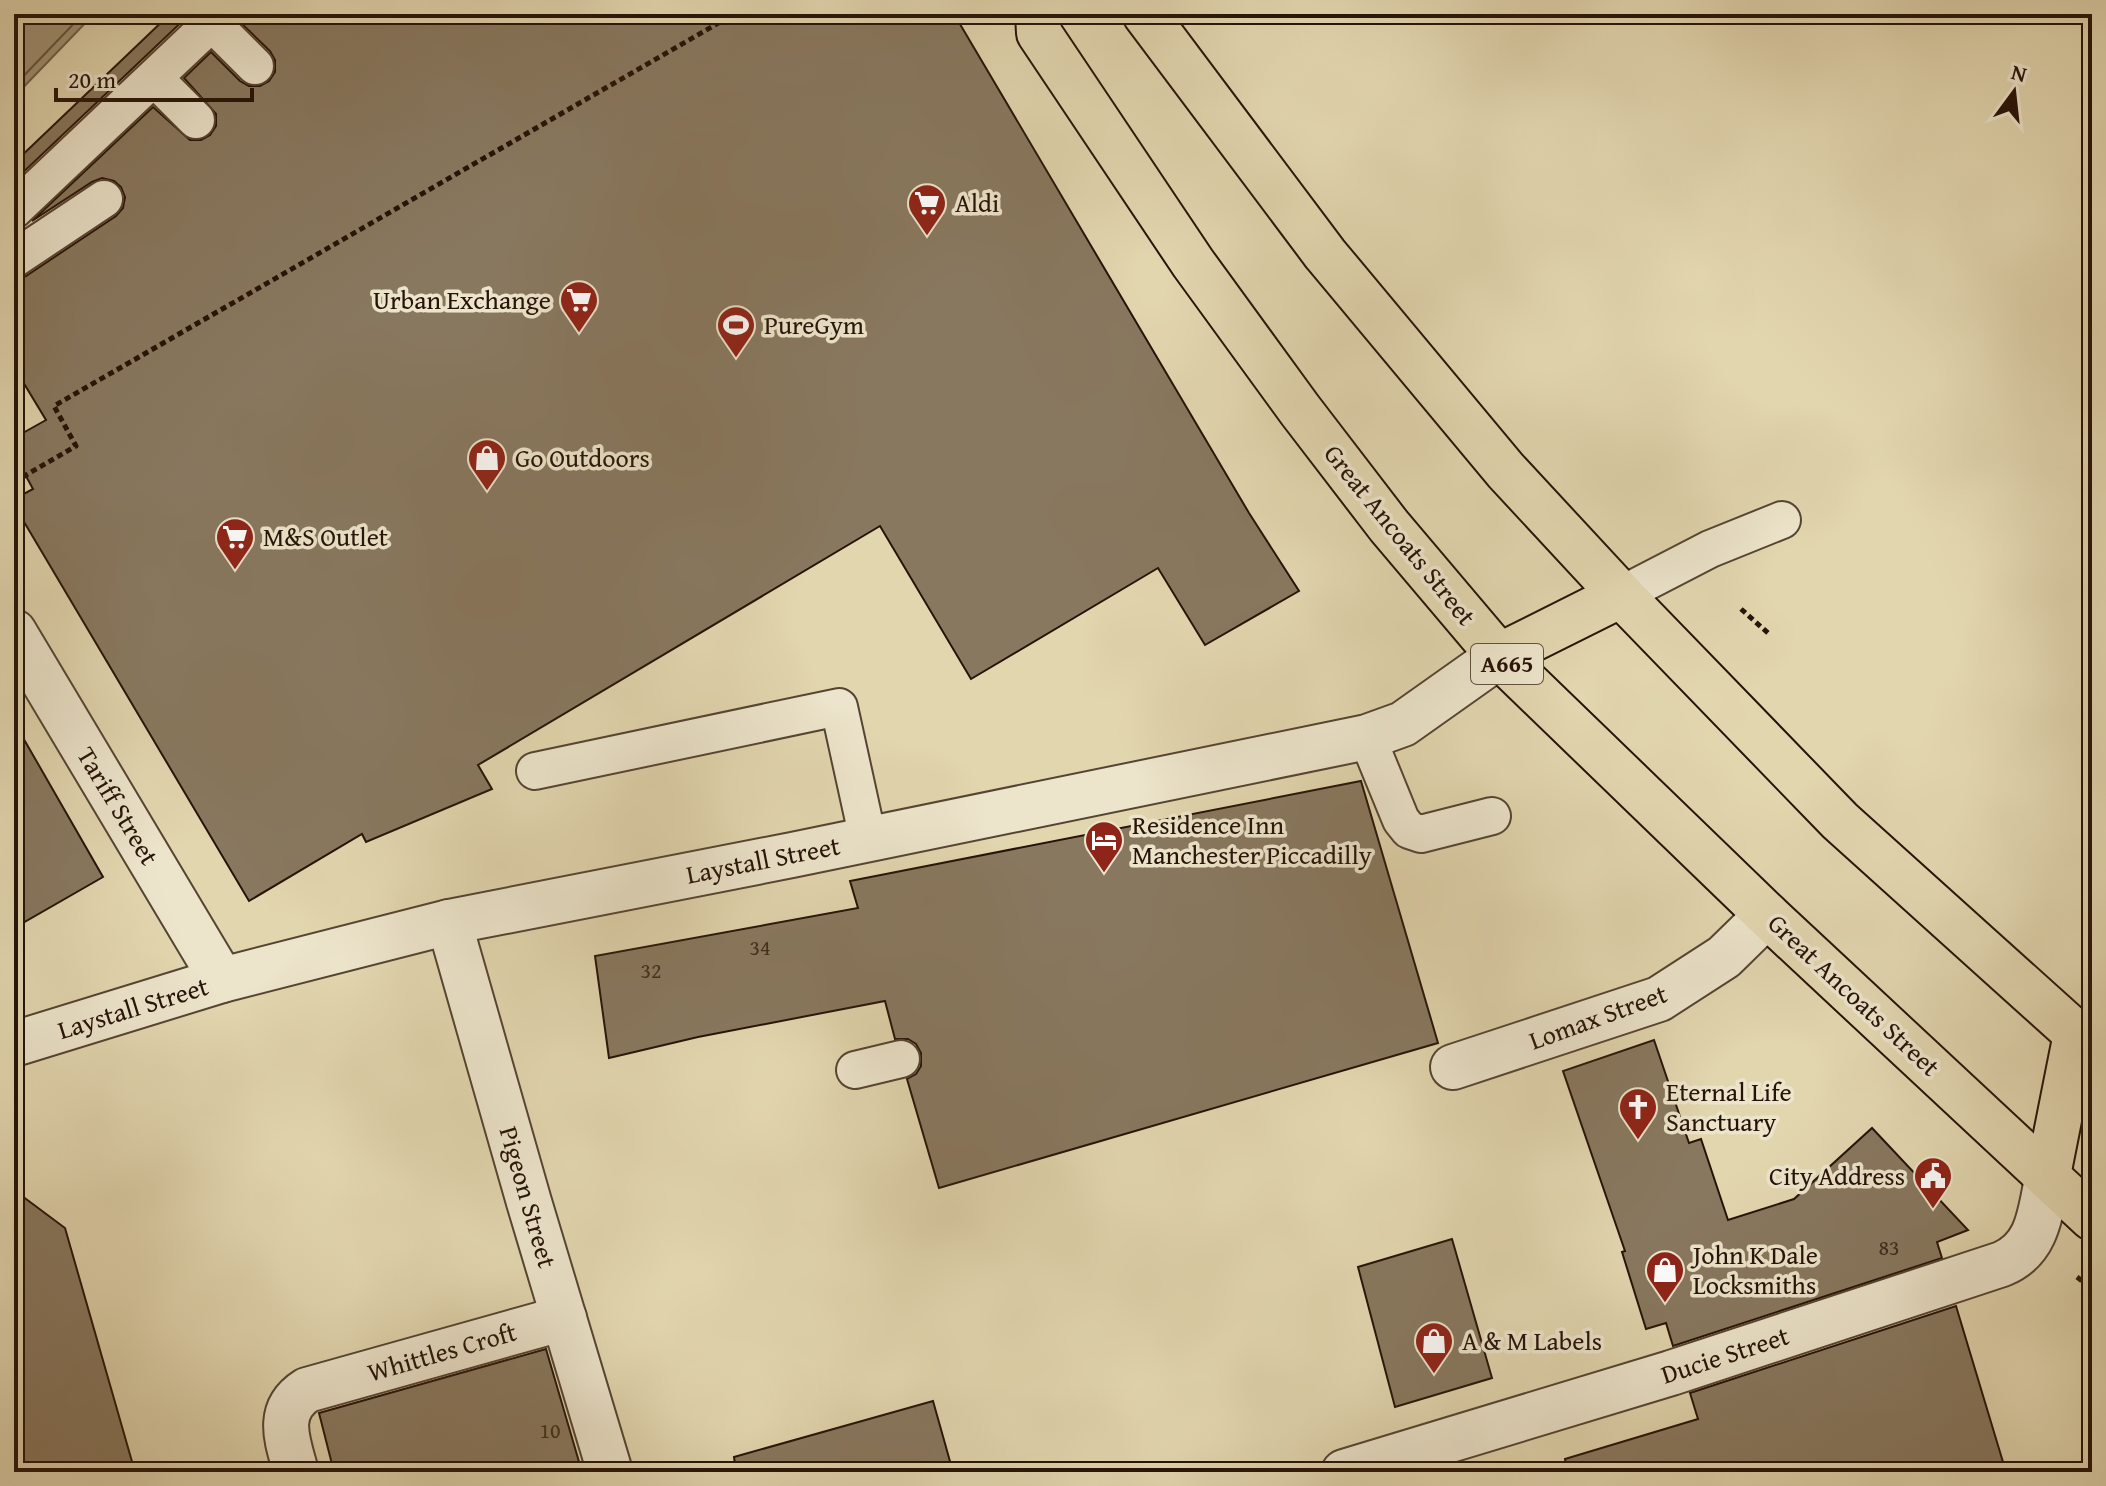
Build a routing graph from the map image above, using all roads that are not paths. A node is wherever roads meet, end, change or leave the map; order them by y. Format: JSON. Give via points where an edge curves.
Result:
{"nodes":[{"id":1,"x":1038,"y":14,"type":"edge"},
{"id":2,"x":1145,"y":14,"type":"edge"},
{"id":3,"x":217,"y":18,"type":"edge"},
{"id":4,"x":255,"y":66,"type":"dead end"},
{"id":5,"x":155,"y":79,"type":"junction"},
{"id":6,"x":196,"y":120,"type":"dead end"},
{"id":7,"x":104,"y":199,"type":"dead end"},
{"id":8,"x":14,"y":210,"type":"edge"},
{"id":9,"x":14,"y":259,"type":"edge"},
{"id":10,"x":1782,"y":520,"type":"dead end"},
{"id":11,"x":1621,"y":595,"type":"junction"},
{"id":12,"x":14,"y":632,"type":"edge"},
{"id":13,"x":1499,"y":656,"type":"junction"},
{"id":14,"x":1367,"y":737,"type":"junction"},
{"id":15,"x":535,"y":771,"type":"dead end"},
{"id":16,"x":1492,"y":816,"type":"dead end"},
{"id":17,"x":868,"y":839,"type":"junction"},
{"id":18,"x":1767,"y":915,"type":"junction"},
{"id":19,"x":449,"y":922,"type":"junction"},
{"id":20,"x":222,"y":980,"type":"junction"},
{"id":21,"x":2084,"y":1041,"type":"edge"},
{"id":22,"x":14,"y":1044,"type":"edge"},
{"id":23,"x":901,"y":1059,"type":"dead end"},
{"id":24,"x":1453,"y":1067,"type":"dead end"},
{"id":25,"x":855,"y":1070,"type":"dead end"},
{"id":26,"x":2048,"y":1175,"type":"junction"},
{"id":27,"x":2092,"y":1218,"type":"edge"},
{"id":28,"x":564,"y":1318,"type":"junction"},
{"id":29,"x":296,"y":1472,"type":"edge"},
{"id":30,"x":610,"y":1472,"type":"edge"},
{"id":31,"x":1344,"y":1472,"type":"edge"}],
"edges":[{"from":1,"to":13,"type":"highway","name":"Great Ancoats Street","number":"A665","via":[[1039,33],[1193,263],[1389,526]]},
{"from":2,"to":11,"type":"highway","via":[[1325,254],[1506,471]]},
{"from":3,"to":4,"type":"lane"},
{"from":3,"to":5,"type":"lane"},
{"from":5,"to":6,"type":"lane"},
{"from":5,"to":8,"type":"lane"},
{"from":7,"to":9,"type":"lane"},
{"from":10,"to":11,"type":"lane","via":[[1710,549]]},
{"from":11,"to":13,"type":"highway"},
{"from":11,"to":21,"type":"highway","via":[[1840,821]]},
{"from":12,"to":20,"type":"street","name":"Tariff Street"},
{"from":13,"to":14,"type":"street","name":"Laystall Street","via":[[1403,724]]},
{"from":13,"to":18,"type":"highway","name":"Great Ancoats Street","number":"A665"},
{"from":14,"to":16,"type":"lane","via":[[1409,830],[1421,834]]},
{"from":14,"to":17,"type":"street","name":"Laystall Street"},
{"from":15,"to":17,"type":"lane","via":[[839,707]]},
{"from":17,"to":19,"type":"street","name":"Laystall Street"},
{"from":18,"to":24,"type":"street","name":"Lomax Street","via":[[1724,957],[1659,999]]},
{"from":18,"to":26,"type":"highway","name":"Great Ancoats Street","number":"A665"},
{"from":19,"to":20,"type":"street","name":"Laystall Street"},
{"from":19,"to":28,"type":"street","name":"Pigeon Street"},
{"from":20,"to":22,"type":"street","name":"Laystall Street"},
{"from":21,"to":26,"type":"highway"},
{"from":23,"to":25,"type":"lane"},
{"from":26,"to":27,"type":"highway","name":"Great Ancoats Street","number":"A665"},
{"from":26,"to":31,"type":"street","name":"Ducie Street","via":[[2034,1233],[2014,1259],[1671,1373]]},
{"from":28,"to":29,"type":"street","name":"Whittles Croft","via":[[320,1386],[296,1398],[285,1433]]},
{"from":28,"to":30,"type":"street","name":"Pigeon Street"}]}
